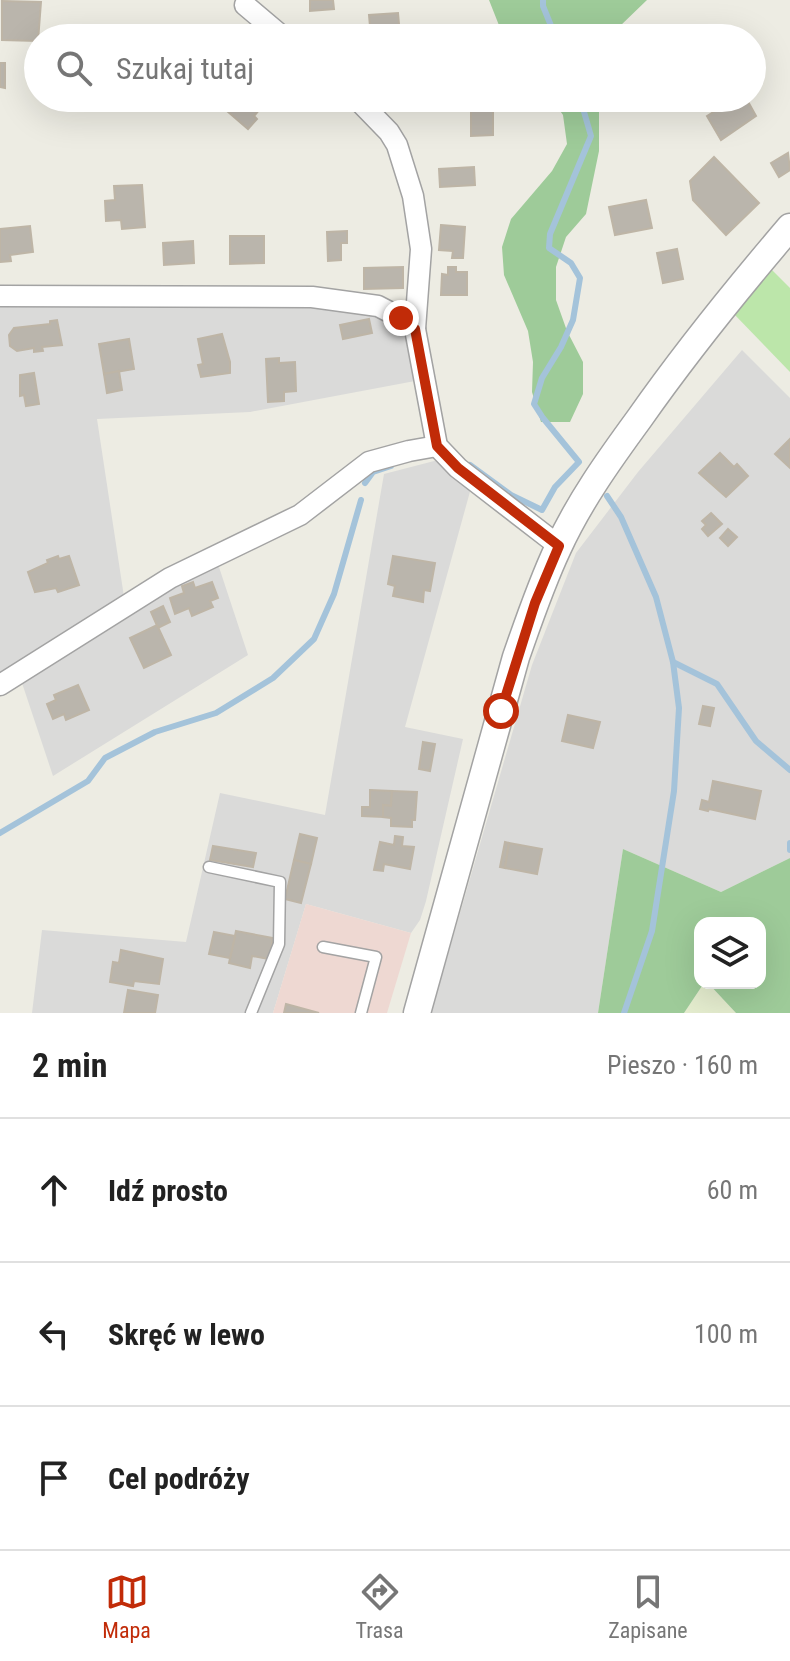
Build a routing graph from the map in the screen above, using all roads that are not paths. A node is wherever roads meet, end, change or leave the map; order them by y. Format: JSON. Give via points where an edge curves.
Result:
{"nodes":[{"id":1,"x":245,"y":2,"type":"edge"},
{"id":2,"x":269,"y":24,"type":"edge"},
{"id":3,"x":370,"y":112,"type":"edge"},
{"id":4,"x":790,"y":227,"type":"edge"},
{"id":5,"x":0,"y":296,"type":"edge"},
{"id":6,"x":415,"y":329,"type":"junction"},
{"id":7,"x":437,"y":446,"type":"junction"},
{"id":8,"x":559,"y":546,"type":"junction"},
{"id":9,"x":0,"y":685,"type":"edge"},
{"id":10,"x":209,"y":867,"type":"dead end"},
{"id":11,"x":323,"y":947,"type":"dead end"},
{"id":12,"x":251,"y":1013,"type":"edge"},
{"id":13,"x":361,"y":1013,"type":"edge"},
{"id":14,"x":417,"y":1013,"type":"edge"}],
"edges":[{"from":1,"to":2,"type":"street"},
{"from":3,"to":6,"type":"street","via":[[397,145],[413,196],[421,249]]},
{"from":4,"to":8,"type":"street","via":[[674,369],[610,459]]},
{"from":5,"to":6,"type":"street","via":[[312,297],[378,306]]},
{"from":6,"to":7,"type":"street"},
{"from":7,"to":8,"type":"street"},
{"from":7,"to":9,"type":"street","via":[[369,462],[300,515],[170,578]]},
{"from":8,"to":14,"type":"street","via":[[516,657]]},
{"from":10,"to":12,"type":"lane","via":[[280,882],[279,944]]},
{"from":11,"to":13,"type":"lane","via":[[376,957]]}]}
